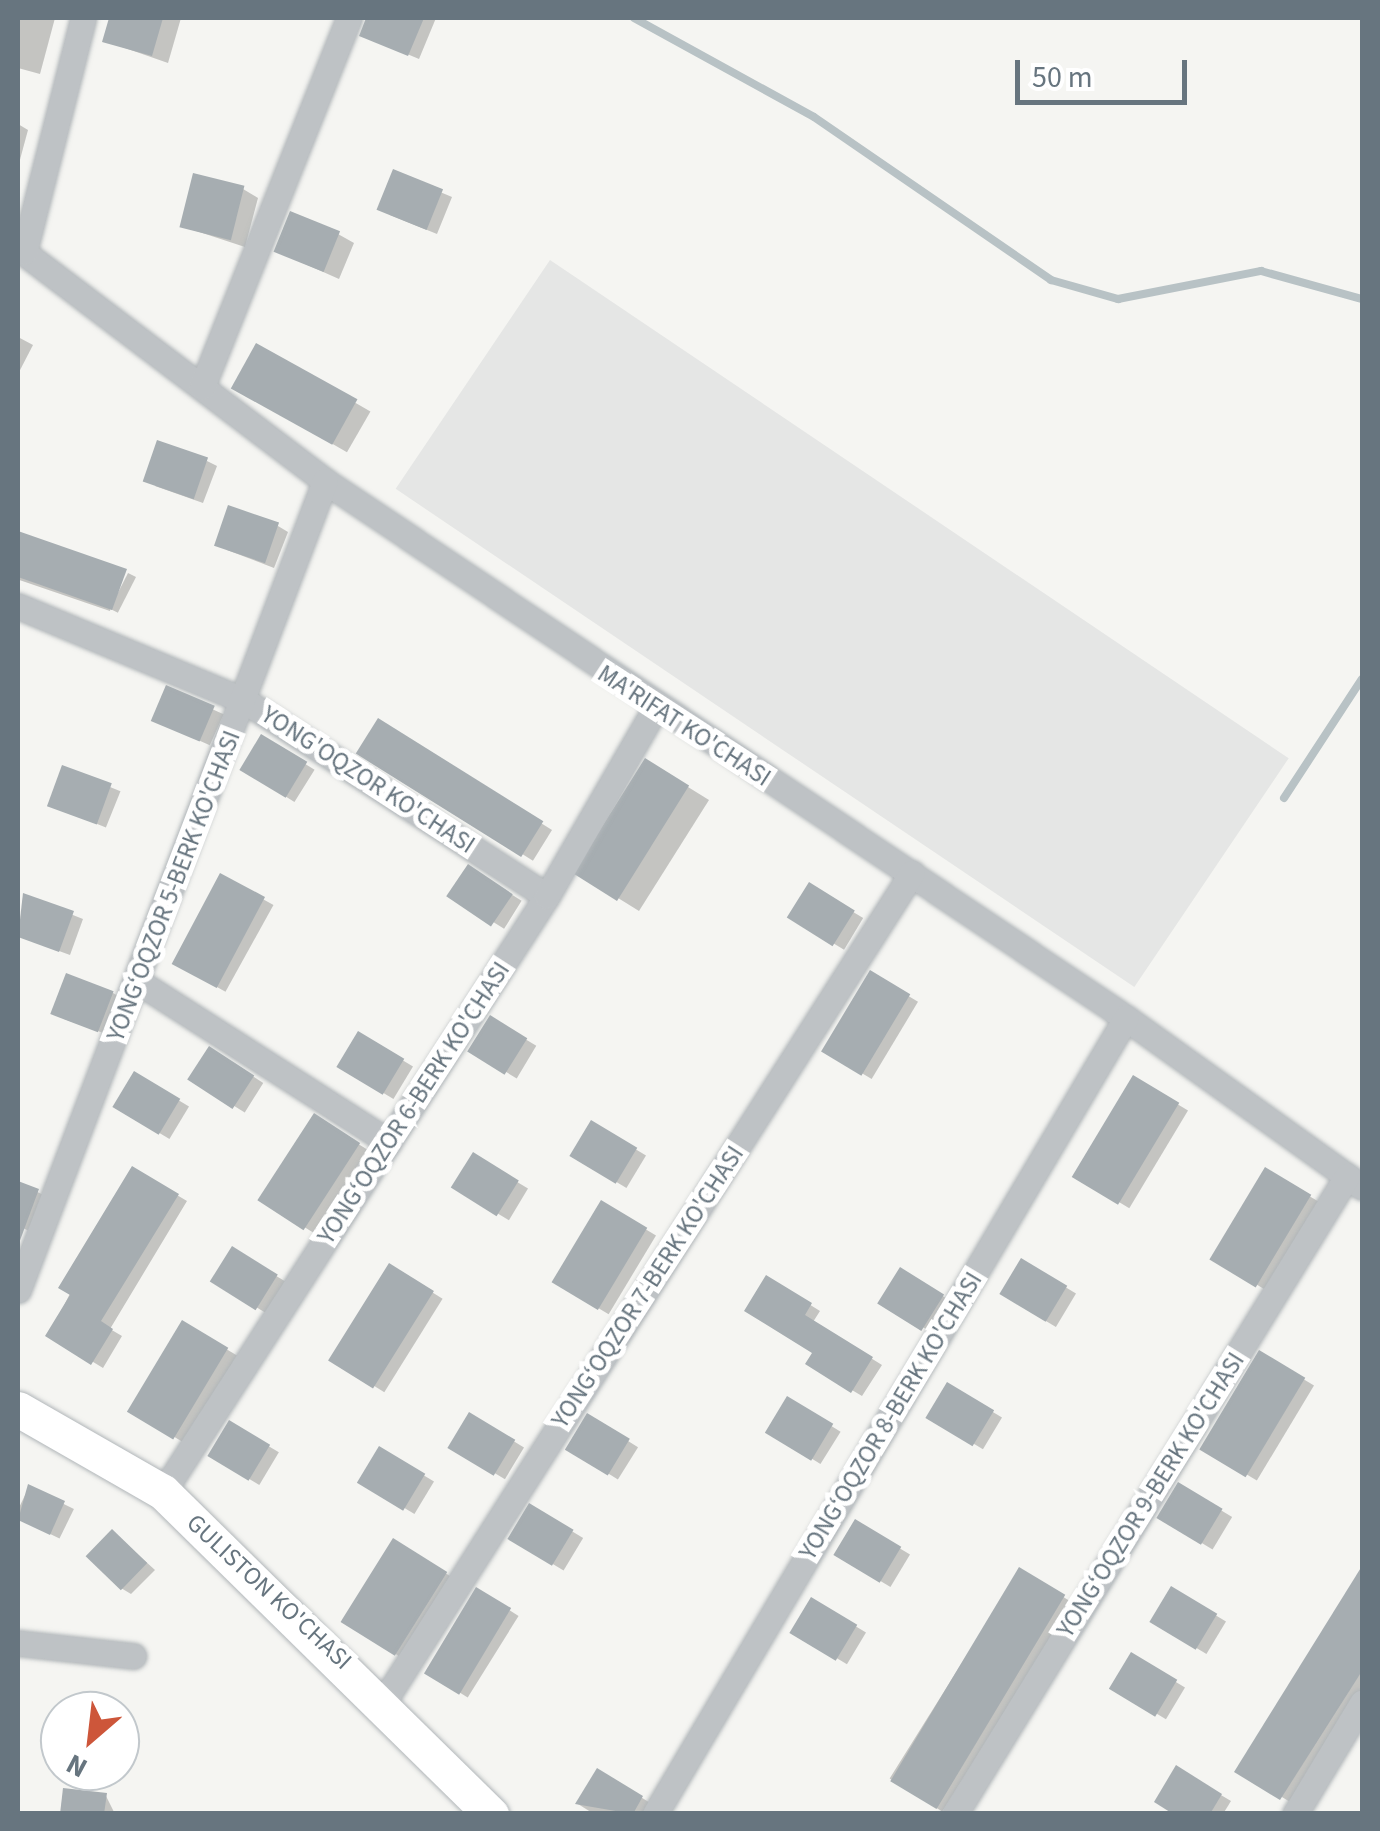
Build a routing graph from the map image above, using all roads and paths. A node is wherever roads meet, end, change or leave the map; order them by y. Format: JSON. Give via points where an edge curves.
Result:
{"nodes":[{"id":1,"x":83,"y":18,"type":"edge"},
{"id":2,"x":348,"y":18,"type":"edge"},
{"id":3,"x":21,"y":250,"type":"edge"},
{"id":4,"x":202,"y":387,"type":"junction"},
{"id":5,"x":325,"y":480,"type":"junction"},
{"id":6,"x":18,"y":606,"type":"edge"},
{"id":7,"x":245,"y":701,"type":"junction"},
{"id":8,"x":656,"y":709,"type":"junction"},
{"id":9,"x":912,"y":873,"type":"junction"},
{"id":10,"x":548,"y":896,"type":"junction"},
{"id":11,"x":137,"y":981,"type":"junction"},
{"id":12,"x":1126,"y":1018,"type":"junction"},
{"id":13,"x":389,"y":1142,"type":"junction"},
{"id":14,"x":1354,"y":1182,"type":"edge"},
{"id":15,"x":18,"y":1290,"type":"edge"},
{"id":16,"x":18,"y":1409,"type":"edge"},
{"id":17,"x":162,"y":1492,"type":"junction"},
{"id":18,"x":18,"y":1643,"type":"edge"},
{"id":19,"x":134,"y":1656,"type":"dead end"},
{"id":20,"x":384,"y":1701,"type":"junction"},
{"id":21,"x":1362,"y":1703,"type":"edge"},
{"id":22,"x":492,"y":1814,"type":"edge"},
{"id":23,"x":655,"y":1814,"type":"edge"},
{"id":24,"x":955,"y":1814,"type":"edge"},
{"id":25,"x":1295,"y":1814,"type":"edge"}],
"edges":[{"from":1,"to":3,"type":"street"},
{"from":2,"to":4,"type":"street"},
{"from":3,"to":4,"type":"street","name":"MA'RIFAT KO'CHASI"},
{"from":4,"to":5,"type":"street","name":"MA'RIFAT KO'CHASI"},
{"from":5,"to":7,"type":"street","name":"YONG‘OQZOR 5-BERK KO'CHASI"},
{"from":5,"to":8,"type":"street","name":"MA'RIFAT KO'CHASI"},
{"from":6,"to":7,"type":"street","name":"YONG'OQZOR KO'CHASI"},
{"from":7,"to":10,"type":"street","name":"YONG'OQZOR KO'CHASI"},
{"from":7,"to":11,"type":"street","name":"YONG‘OQZOR 5-BERK KO'CHASI"},
{"from":8,"to":9,"type":"street","name":"MA'RIFAT KO'CHASI"},
{"from":8,"to":10,"type":"street","name":"YONG‘OQZOR 6-BERK KO'CHASI"},
{"from":9,"to":12,"type":"street","name":"MA'RIFAT KO'CHASI"},
{"from":9,"to":20,"type":"street","name":"YONG‘OQZOR 7-BERK KO'CHASI"},
{"from":10,"to":13,"type":"street","name":"YONG‘OQZOR 6-BERK KO'CHASI"},
{"from":11,"to":13,"type":"street"},
{"from":11,"to":15,"type":"street","name":"YONG‘OQZOR 5-BERK KO'CHASI"},
{"from":12,"to":14,"type":"street","name":"MA'RIFAT KO'CHASI"},
{"from":12,"to":23,"type":"street","name":"YONG‘OQZOR 8-BERK KO'CHASI"},
{"from":13,"to":17,"type":"street","name":"YONG‘OQZOR 6-BERK KO'CHASI"},
{"from":14,"to":24,"type":"street","name":"YONG‘OQZOR 9-BERK KO'CHASI"},
{"from":16,"to":17,"type":"main road","name":"GULISTON KO'CHASI"},
{"from":17,"to":20,"type":"main road","name":"GULISTON KO'CHASI"},
{"from":18,"to":19,"type":"street"},
{"from":20,"to":22,"type":"main road","name":"GULISTON KO'CHASI"},
{"from":21,"to":25,"type":"street"}]}
